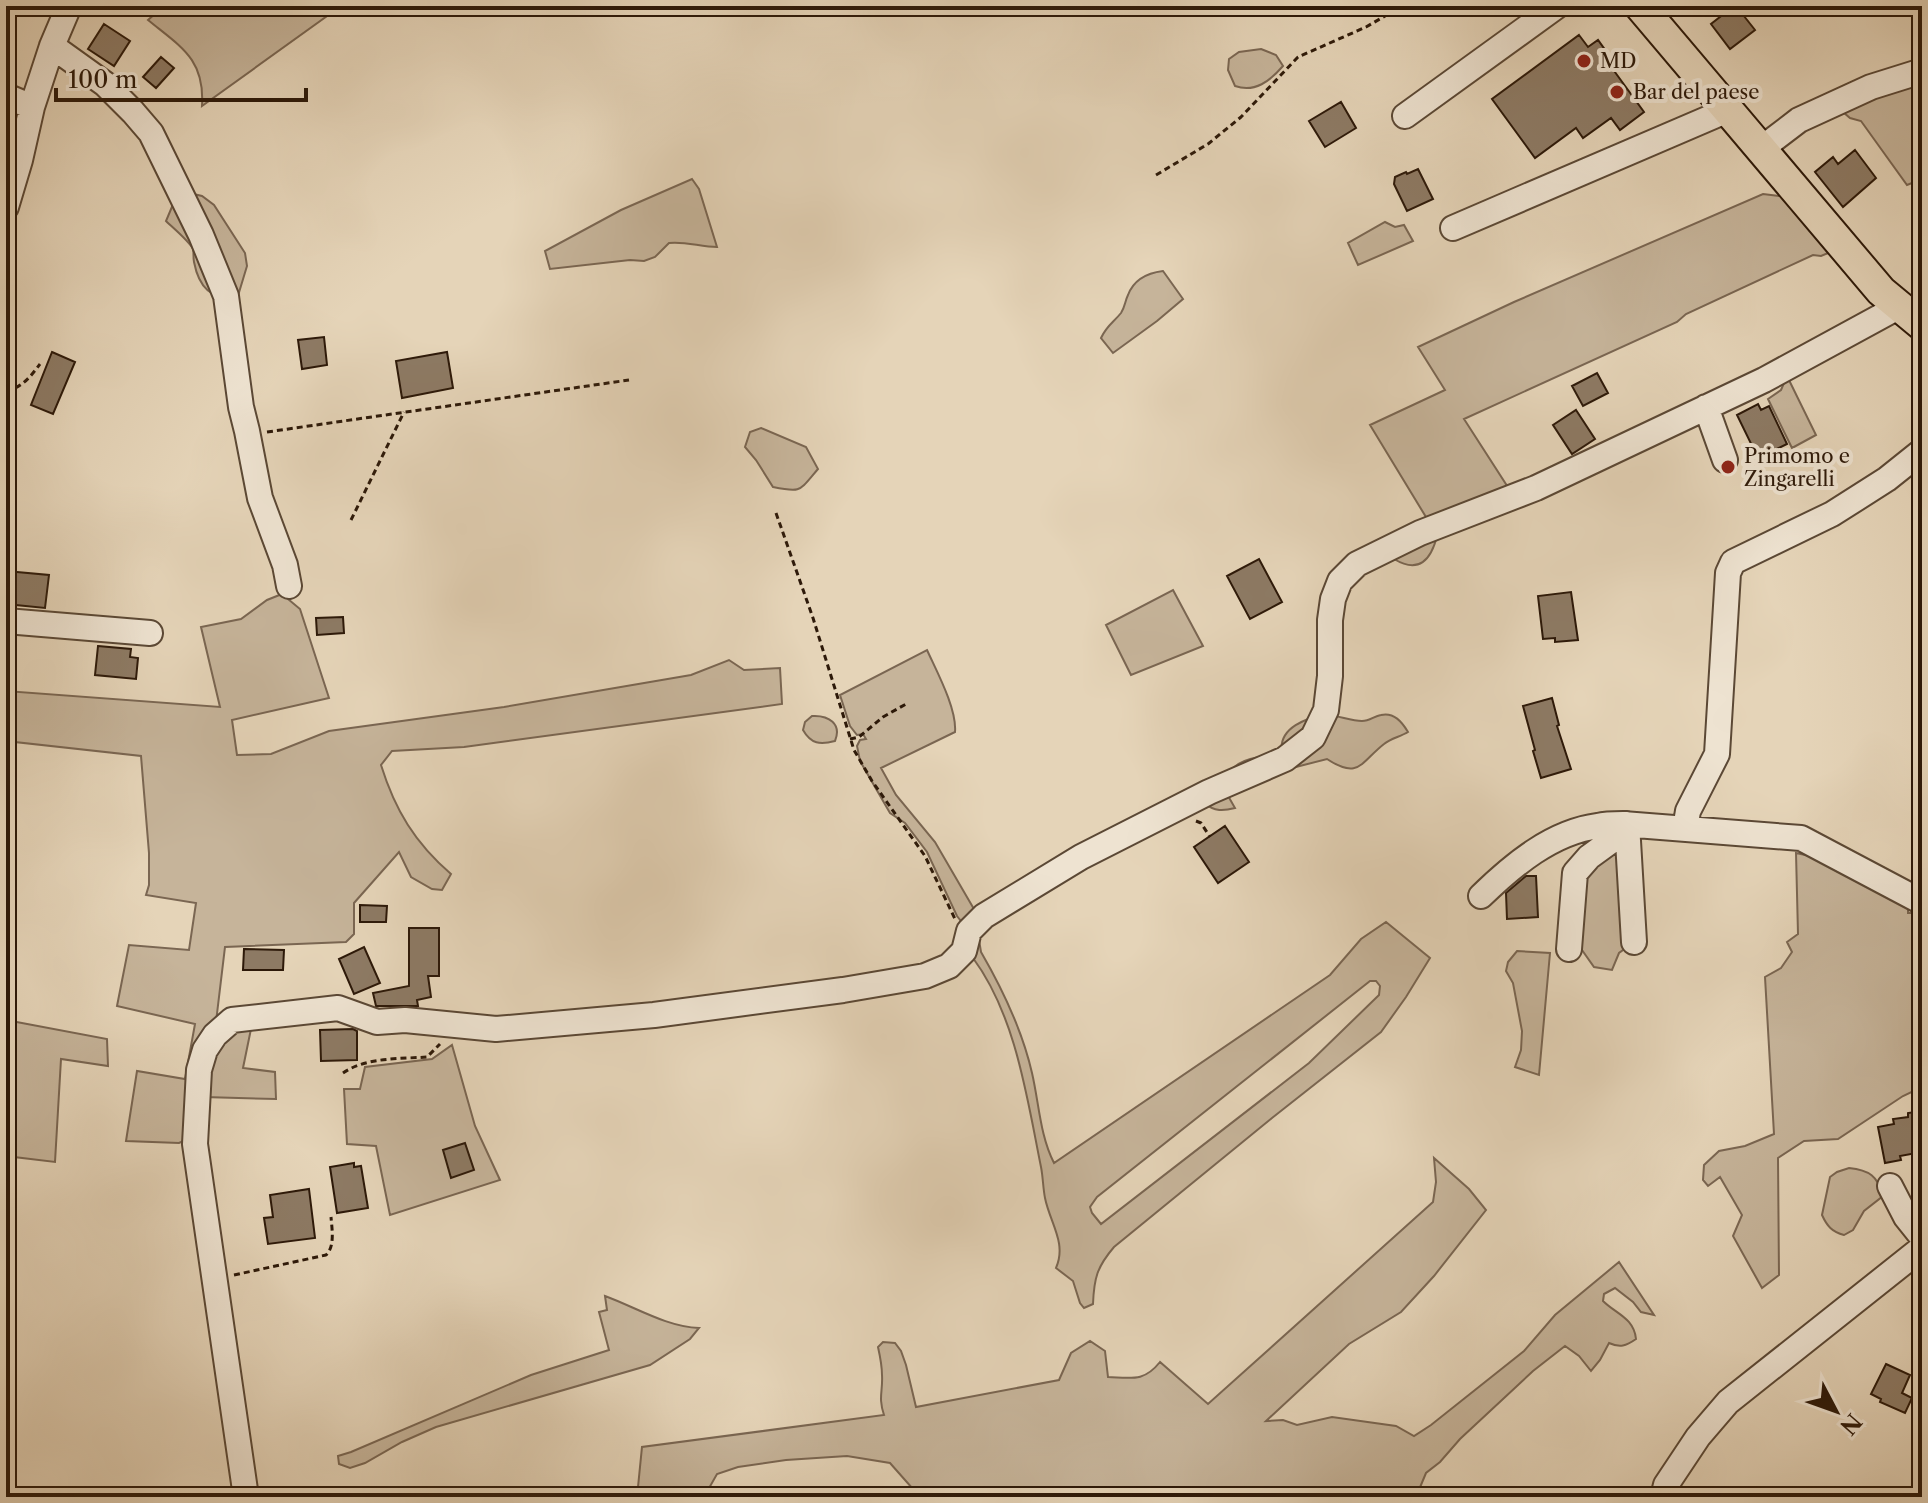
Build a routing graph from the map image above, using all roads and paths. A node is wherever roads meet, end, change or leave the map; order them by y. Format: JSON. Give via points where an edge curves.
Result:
{"nodes":[{"id":1,"x":69,"y":6,"type":"edge"},
{"id":2,"x":1394,"y":6,"type":"edge"},
{"id":3,"x":1557,"y":6,"type":"edge"},
{"id":4,"x":1640,"y":6,"type":"edge"},
{"id":5,"x":52,"y":46,"type":"junction"},
{"id":6,"x":1922,"y":71,"type":"edge"},
{"id":7,"x":6,"y":96,"type":"edge"},
{"id":8,"x":32,"y":107,"type":"junction"},
{"id":9,"x":1728,"y":110,"type":"junction"},
{"id":10,"x":1405,"y":116,"type":"dead end"},
{"id":11,"x":1761,"y":149,"type":"junction"},
{"id":12,"x":1156,"y":175,"type":"dead end"},
{"id":13,"x":6,"y":207,"type":"edge"},
{"id":14,"x":1453,"y":228,"type":"dead end"},
{"id":15,"x":1911,"y":316,"type":"edge"},
{"id":16,"x":40,"y":364,"type":"dead end"},
{"id":17,"x":629,"y":380,"type":"dead end"},
{"id":18,"x":6,"y":391,"type":"edge"},
{"id":19,"x":1706,"y":407,"type":"junction"},
{"id":20,"x":404,"y":412,"type":"junction"},
{"id":21,"x":247,"y":431,"type":"junction"},
{"id":22,"x":1922,"y":451,"type":"edge"},
{"id":23,"x":1725,"y":460,"type":"dead end"},
{"id":24,"x":776,"y":513,"type":"dead end"},
{"id":25,"x":351,"y":520,"type":"dead end"},
{"id":26,"x":289,"y":586,"type":"dead end"},
{"id":27,"x":6,"y":621,"type":"edge"},
{"id":28,"x":150,"y":633,"type":"dead end"},
{"id":29,"x":906,"y":704,"type":"dead end"},
{"id":30,"x":850,"y":739,"type":"junction"},
{"id":31,"x":1625,"y":824,"type":"junction"},
{"id":32,"x":1685,"y":829,"type":"junction"},
{"id":33,"x":1481,"y":896,"type":"dead end"},
{"id":34,"x":1922,"y":902,"type":"edge"},
{"id":35,"x":968,"y":934,"type":"junction"},
{"id":36,"x":1634,"y":942,"type":"dead end"},
{"id":37,"x":1569,"y":949,"type":"dead end"},
{"id":38,"x":443,"y":1024,"type":"junction"},
{"id":39,"x":343,"y":1073,"type":"dead end"},
{"id":40,"x":1890,"y":1186,"type":"dead end"},
{"id":41,"x":331,"y":1217,"type":"dead end"},
{"id":42,"x":1922,"y":1237,"type":"edge"},
{"id":43,"x":1922,"y":1248,"type":"edge"},
{"id":44,"x":215,"y":1279,"type":"junction"},
{"id":45,"x":246,"y":1497,"type":"edge"},
{"id":46,"x":1663,"y":1497,"type":"edge"}],
"edges":[{"from":1,"to":5,"type":"street"},
{"from":2,"to":12,"type":"path","via":[[1366,27],[1298,57],[1241,117]]},
{"from":3,"to":10,"type":"street"},
{"from":4,"to":9,"type":"main road"},
{"from":5,"to":8,"type":"street"},
{"from":5,"to":21,"type":"street","via":[[105,84],[151,133],[226,296]]},
{"from":6,"to":11,"type":"street","via":[[1871,87],[1799,120]]},
{"from":7,"to":8,"type":"street"},
{"from":8,"to":13,"type":"street"},
{"from":9,"to":11,"type":"main road"},
{"from":9,"to":14,"type":"street"},
{"from":11,"to":15,"type":"main road","via":[[1881,291]]},
{"from":15,"to":19,"type":"street"},
{"from":16,"to":18,"type":"path","via":[[23,384]]},
{"from":17,"to":20,"type":"path"},
{"from":19,"to":23,"type":"street"},
{"from":19,"to":35,"type":"street","via":[[1536,488],[1357,564],[1340,581],[1333,599],[1326,710],[1313,737],[1285,759],[1081,857],[984,916]]},
{"from":20,"to":21,"type":"path"},
{"from":20,"to":25,"type":"path"},
{"from":21,"to":26,"type":"street","via":[[260,498]]},
{"from":22,"to":32,"type":"street","via":[[1832,514],[1733,562],[1728,573],[1717,754],[1688,811]]},
{"from":24,"to":30,"type":"path"},
{"from":27,"to":28,"type":"street"},
{"from":29,"to":30,"type":"path"},
{"from":30,"to":35,"type":"path"},
{"from":31,"to":32,"type":"street"},
{"from":31,"to":33,"type":"street","via":[[1561,837],[1528,856]]},
{"from":31,"to":36,"type":"street"},
{"from":31,"to":37,"type":"street","via":[[1575,873]]},
{"from":32,"to":34,"type":"street","via":[[1801,838]]},
{"from":35,"to":38,"type":"street","via":[[964,951],[949,966],[925,976],[654,1015],[496,1029]]},
{"from":38,"to":39,"type":"path","via":[[443,1038],[427,1057],[378,1061]]},
{"from":38,"to":44,"type":"street","via":[[377,1022],[338,1008],[232,1020],[215,1035],[199,1070],[195,1144]]},
{"from":40,"to":42,"type":"street"},
{"from":41,"to":44,"type":"path","via":[[332,1246],[326,1255]]},
{"from":43,"to":46,"type":"street","via":[[1728,1402],[1698,1437]]},
{"from":44,"to":45,"type":"street"}]}
